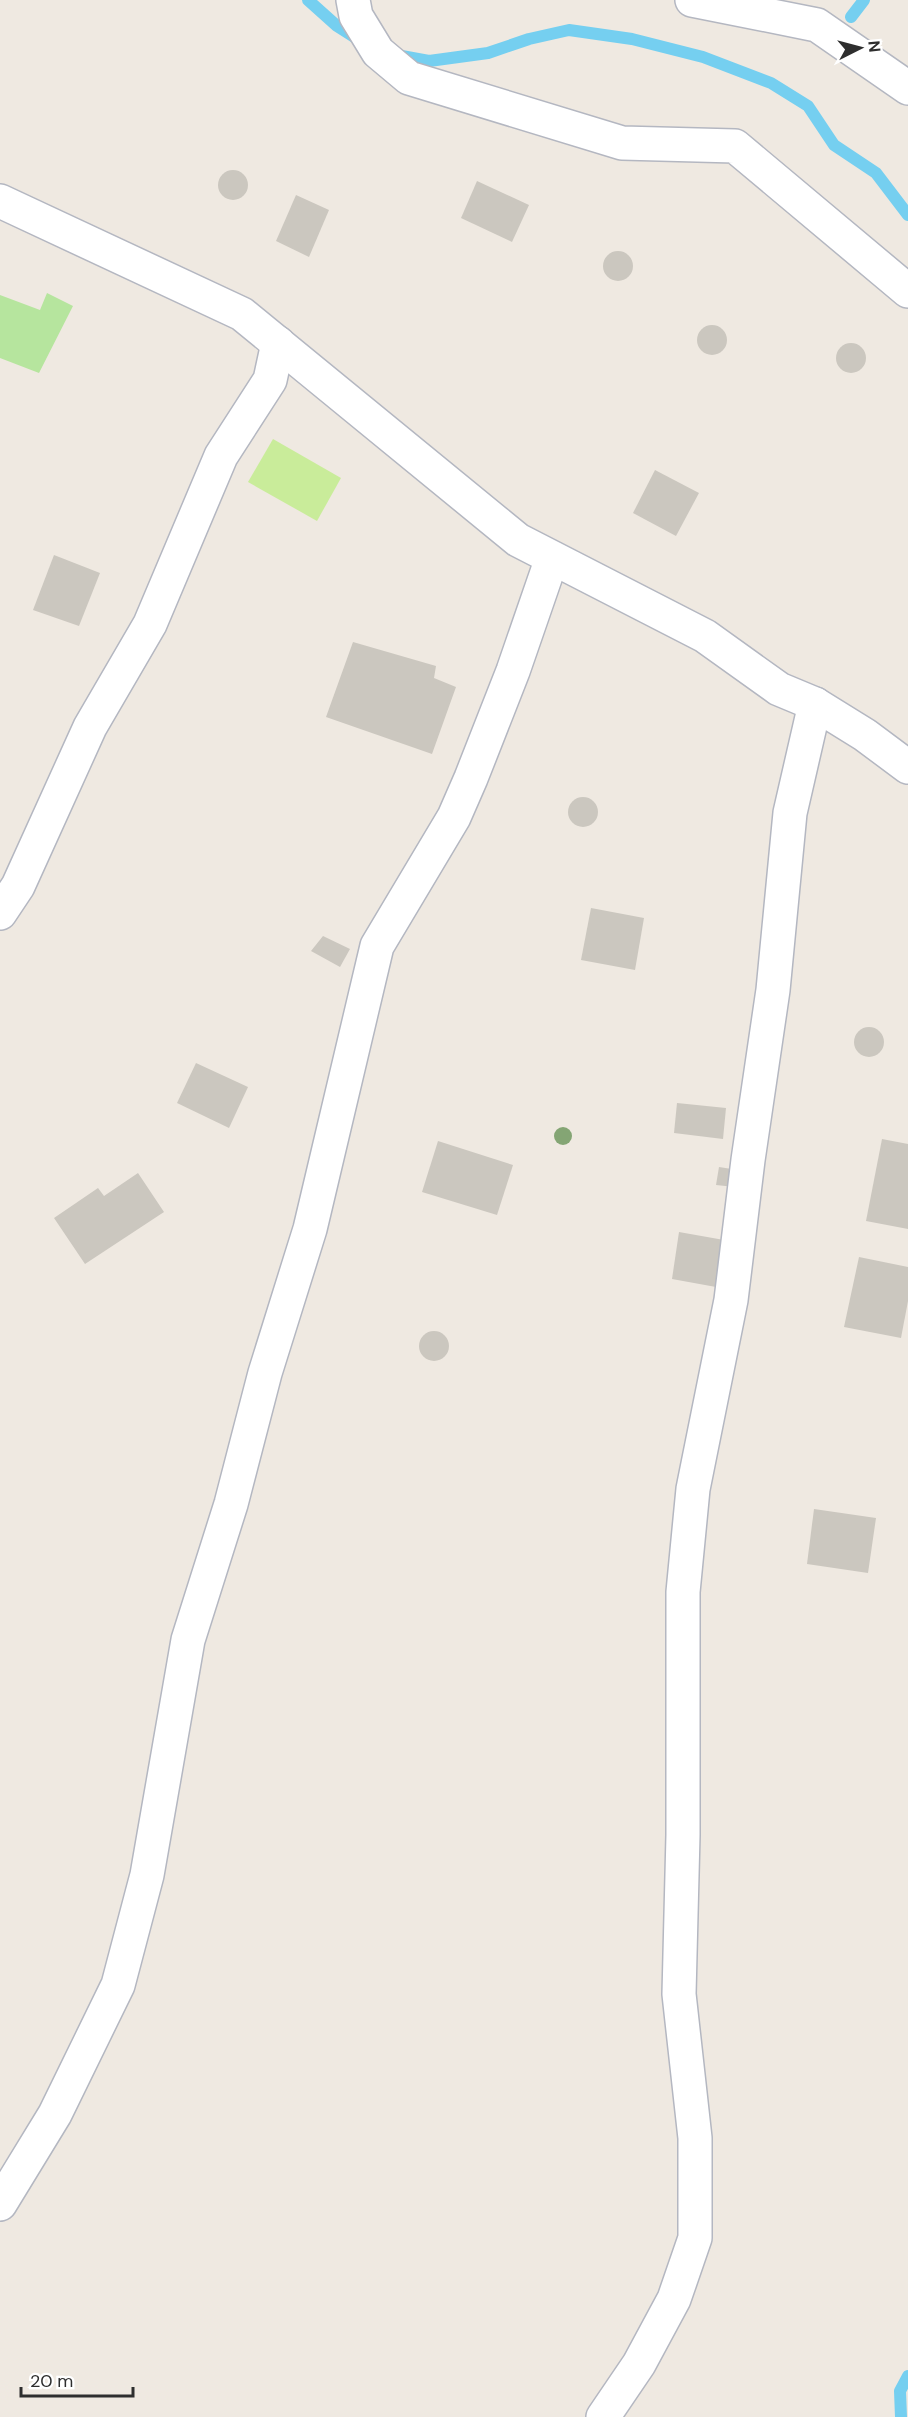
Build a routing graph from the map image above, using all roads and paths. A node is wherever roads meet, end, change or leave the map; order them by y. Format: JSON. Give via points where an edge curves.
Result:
{"nodes":[{"id":1,"x":353,"y":0,"type":"edge"},
{"id":2,"x":692,"y":0,"type":"edge"},
{"id":3,"x":908,"y":88,"type":"edge"},
{"id":4,"x":0,"y":201,"type":"edge"},
{"id":5,"x":908,"y":291,"type":"edge"},
{"id":6,"x":278,"y":343,"type":"junction"},
{"id":7,"x":552,"y":558,"type":"junction"},
{"id":8,"x":815,"y":704,"type":"junction"},
{"id":9,"x":908,"y":767,"type":"edge"},
{"id":10,"x":0,"y":913,"type":"edge"},
{"id":11,"x":0,"y":2204,"type":"edge"},
{"id":12,"x":603,"y":2417,"type":"edge"}],
"edges":[{"from":1,"to":5,"type":"street","via":[[356,16],[378,52],[409,78],[622,143],[735,146]]},
{"from":2,"to":3,"type":"street","via":[[817,25]]},
{"from":4,"to":6,"type":"street","via":[[242,314]]},
{"from":6,"to":7,"type":"street","via":[[518,540]]},
{"from":6,"to":10,"type":"street","via":[[270,380],[221,456],[150,624],[90,727],[18,886]]},
{"from":7,"to":8,"type":"street","via":[[705,636],[779,689]]},
{"from":7,"to":11,"type":"street","via":[[471,778],[448,826],[377,946],[310,1229],[188,1640],[147,1875],[118,1985],[54,2114]]},
{"from":8,"to":9,"type":"street"},
{"from":8,"to":12,"type":"street","via":[[790,813],[773,990],[731,1300],[693,1489],[683,1592],[679,1994],[695,2138],[695,2238],[674,2299],[639,2364]]}]}
